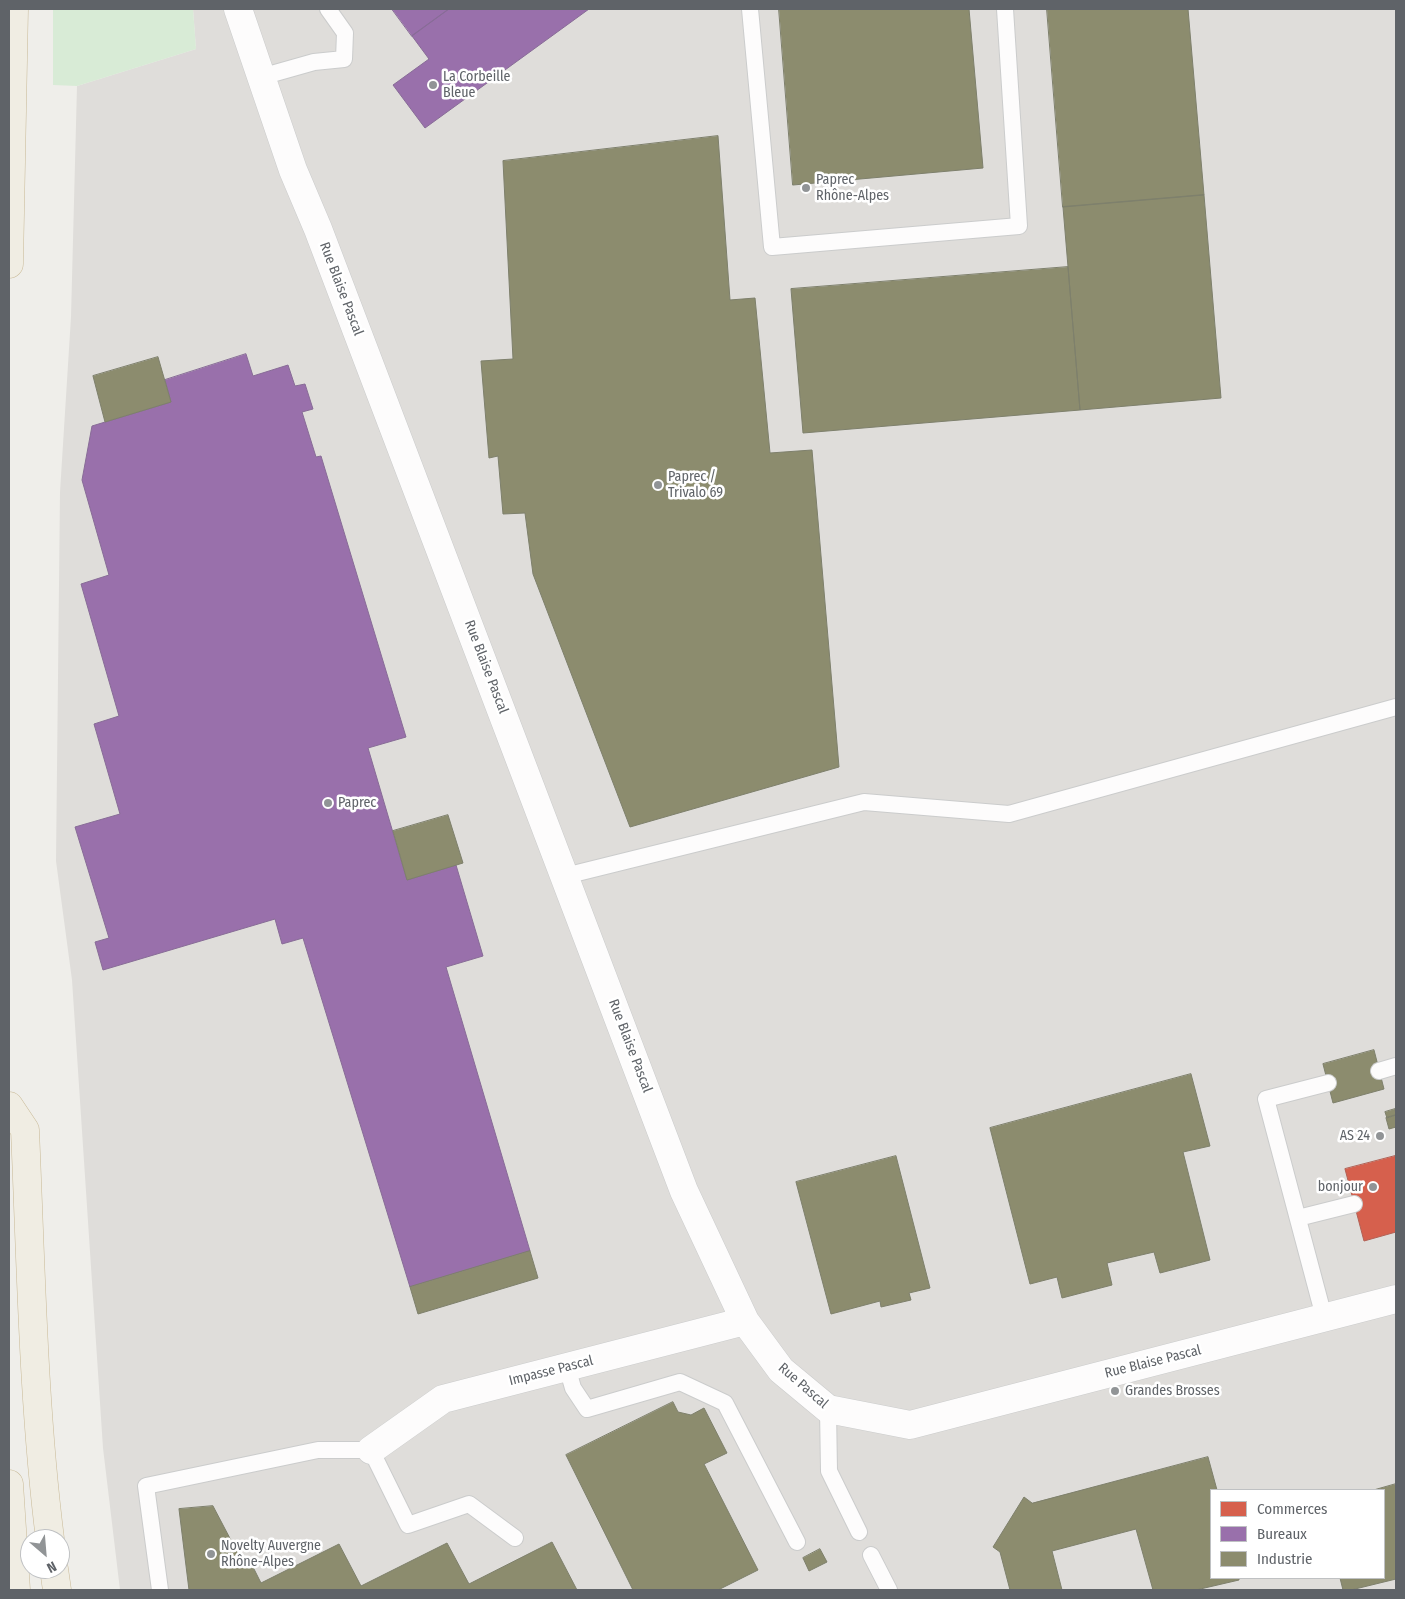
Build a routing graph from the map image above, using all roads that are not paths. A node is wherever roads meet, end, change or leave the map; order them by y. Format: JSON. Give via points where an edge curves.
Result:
{"nodes":[{"id":1,"x":14,"y":9,"type":"edge"},
{"id":2,"x":238,"y":9,"type":"edge"},
{"id":3,"x":328,"y":9,"type":"edge"},
{"id":4,"x":750,"y":9,"type":"edge"},
{"id":5,"x":1005,"y":9,"type":"edge"},
{"id":6,"x":261,"y":77,"type":"junction"},
{"id":7,"x":9,"y":264,"type":"edge"},
{"id":8,"x":1396,"y":707,"type":"edge"},
{"id":9,"x":566,"y":876,"type":"junction"},
{"id":10,"x":1396,"y":1066,"type":"edge"},
{"id":11,"x":1379,"y":1070,"type":"dead end"},
{"id":12,"x":1328,"y":1084,"type":"dead end"},
{"id":13,"x":9,"y":1106,"type":"edge"},
{"id":14,"x":1354,"y":1204,"type":"dead end"},
{"id":15,"x":1298,"y":1218,"type":"junction"},
{"id":16,"x":1396,"y":1299,"type":"edge"},
{"id":17,"x":1324,"y":1317,"type":"junction"},
{"id":18,"x":745,"y":1321,"type":"junction"},
{"id":19,"x":567,"y":1367,"type":"junction"},
{"id":20,"x":828,"y":1409,"type":"junction"},
{"id":21,"x":910,"y":1425,"type":"joint"},
{"id":22,"x":371,"y":1450,"type":"junction"},
{"id":23,"x":9,"y":1484,"type":"edge"},
{"id":24,"x":49,"y":1529,"type":"edge"},
{"id":25,"x":859,"y":1532,"type":"dead end"},
{"id":26,"x":514,"y":1538,"type":"dead end"},
{"id":27,"x":797,"y":1542,"type":"dead end"},
{"id":28,"x":871,"y":1555,"type":"dead end"},
{"id":29,"x":16,"y":1590,"type":"edge"},
{"id":30,"x":160,"y":1590,"type":"edge"},
{"id":31,"x":889,"y":1590,"type":"edge"}],
"edges":[{"from":1,"to":7,"type":"highway"},
{"from":2,"to":6,"type":"street","name":"Rue Blaise Pascal"},
{"from":3,"to":6,"type":"lane","via":[[345,33],[344,60],[314,62]]},
{"from":4,"to":5,"type":"lane","via":[[772,247],[1019,226]]},
{"from":6,"to":9,"type":"street","name":"Rue Blaise Pascal"},
{"from":8,"to":9,"type":"lane","via":[[1009,814],[864,802]]},
{"from":9,"to":18,"type":"street","name":"Rue Blaise Pascal","via":[[684,1191]]},
{"from":10,"to":11,"type":"lane"},
{"from":12,"to":15,"type":"lane","via":[[1266,1099]]},
{"from":13,"to":24,"type":"highway","via":[[25,1130],[34,1330]]},
{"from":14,"to":15,"type":"lane"},
{"from":15,"to":17,"type":"lane"},
{"from":16,"to":17,"type":"street","name":"Rue Blaise Pascal"},
{"from":17,"to":21,"type":"street","name":"Rue Blaise Pascal"},
{"from":18,"to":19,"type":"street","name":"Impasse Pascal"},
{"from":18,"to":20,"type":"street","name":"Rue Pascal","via":[[781,1370]]},
{"from":19,"to":22,"type":"street","name":"Impasse Pascal","via":[[443,1399]]},
{"from":19,"to":27,"type":"lane","via":[[573,1388],[587,1409],[680,1382],[725,1403]]},
{"from":20,"to":21,"type":"street","name":"Rue Pascal"},
{"from":20,"to":25,"type":"lane","via":[[829,1471]]},
{"from":22,"to":26,"type":"lane","via":[[408,1525],[469,1504]]},
{"from":22,"to":30,"type":"lane","via":[[318,1450],[146,1486]]},
{"from":23,"to":29,"type":"highway"},
{"from":28,"to":31,"type":"lane"}]}
